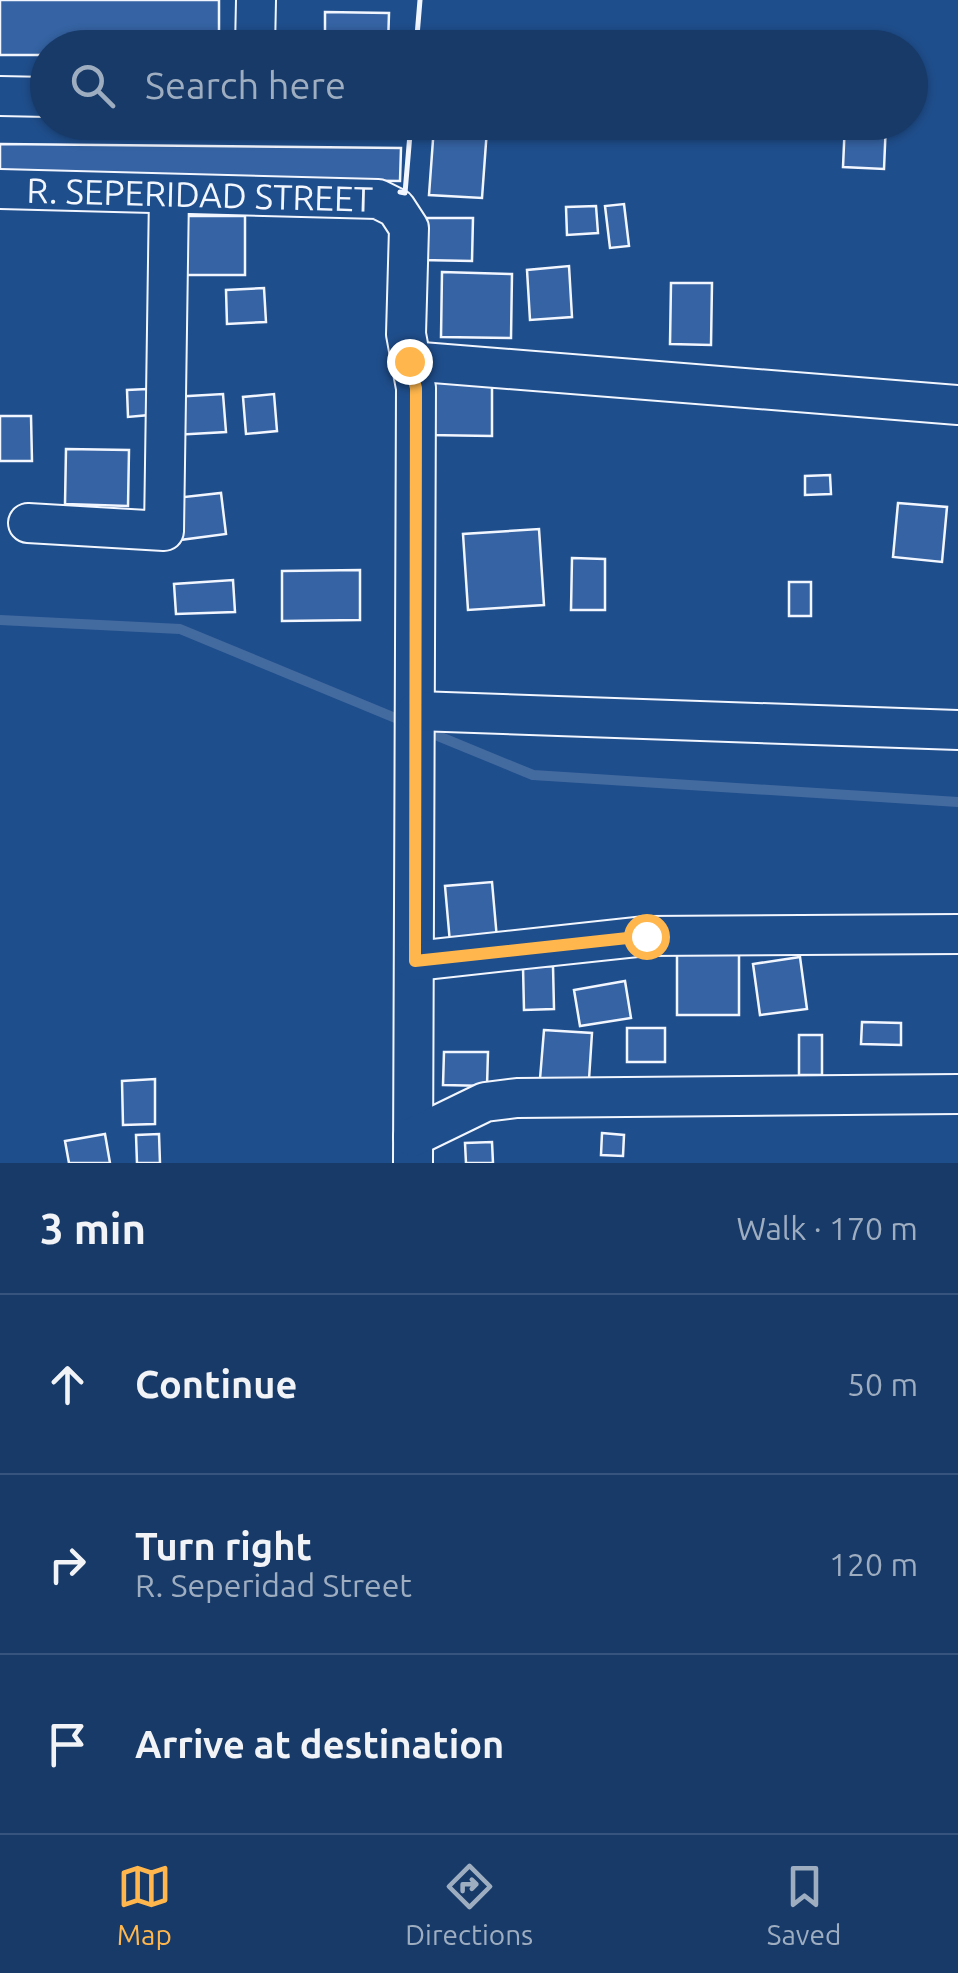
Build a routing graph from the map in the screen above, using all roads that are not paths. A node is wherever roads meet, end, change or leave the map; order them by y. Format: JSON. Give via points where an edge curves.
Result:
{"nodes":[{"id":1,"x":256,"y":0,"type":"edge"},
{"id":2,"x":255,"y":30,"type":"edge"},
{"id":3,"x":0,"y":96,"type":"edge"},
{"id":4,"x":30,"y":96,"type":"edge"},
{"id":5,"x":0,"y":188,"type":"edge"},
{"id":6,"x":169,"y":194,"type":"junction"},
{"id":7,"x":409,"y":361,"type":"junction"},
{"id":8,"x":958,"y":406,"type":"edge"},
{"id":9,"x":28,"y":523,"type":"dead end"},
{"id":10,"x":417,"y":712,"type":"junction"},
{"id":11,"x":958,"y":730,"type":"edge"},
{"id":12,"x":958,"y":934,"type":"edge"},
{"id":13,"x":415,"y":961,"type":"junction"},
{"id":14,"x":958,"y":1094,"type":"edge"},
{"id":15,"x":413,"y":1150,"type":"edge"}],
"edges":[{"from":1,"to":2,"type":"street"},
{"from":3,"to":4,"type":"street"},
{"from":5,"to":6,"type":"street","name":"R. SEPERIDAD STREET"},
{"from":6,"to":7,"type":"street","name":"R. SEPERIDAD STREET","via":[[378,200],[396,208],[409,228]]},
{"from":6,"to":9,"type":"street","via":[[164,530]]},
{"from":7,"to":8,"type":"street"},
{"from":7,"to":10,"type":"street","name":"R. SEPERIDAD STREET","via":[[416,388]]},
{"from":10,"to":11,"type":"street"},
{"from":10,"to":13,"type":"street","name":"R. SEPERIDAD STREET"},
{"from":12,"to":13,"type":"street","via":[[646,936]]},
{"from":13,"to":15,"type":"street","name":"R. SEPERIDAD STREET"},
{"from":14,"to":15,"type":"street","via":[[517,1098],[485,1102]]}]}
